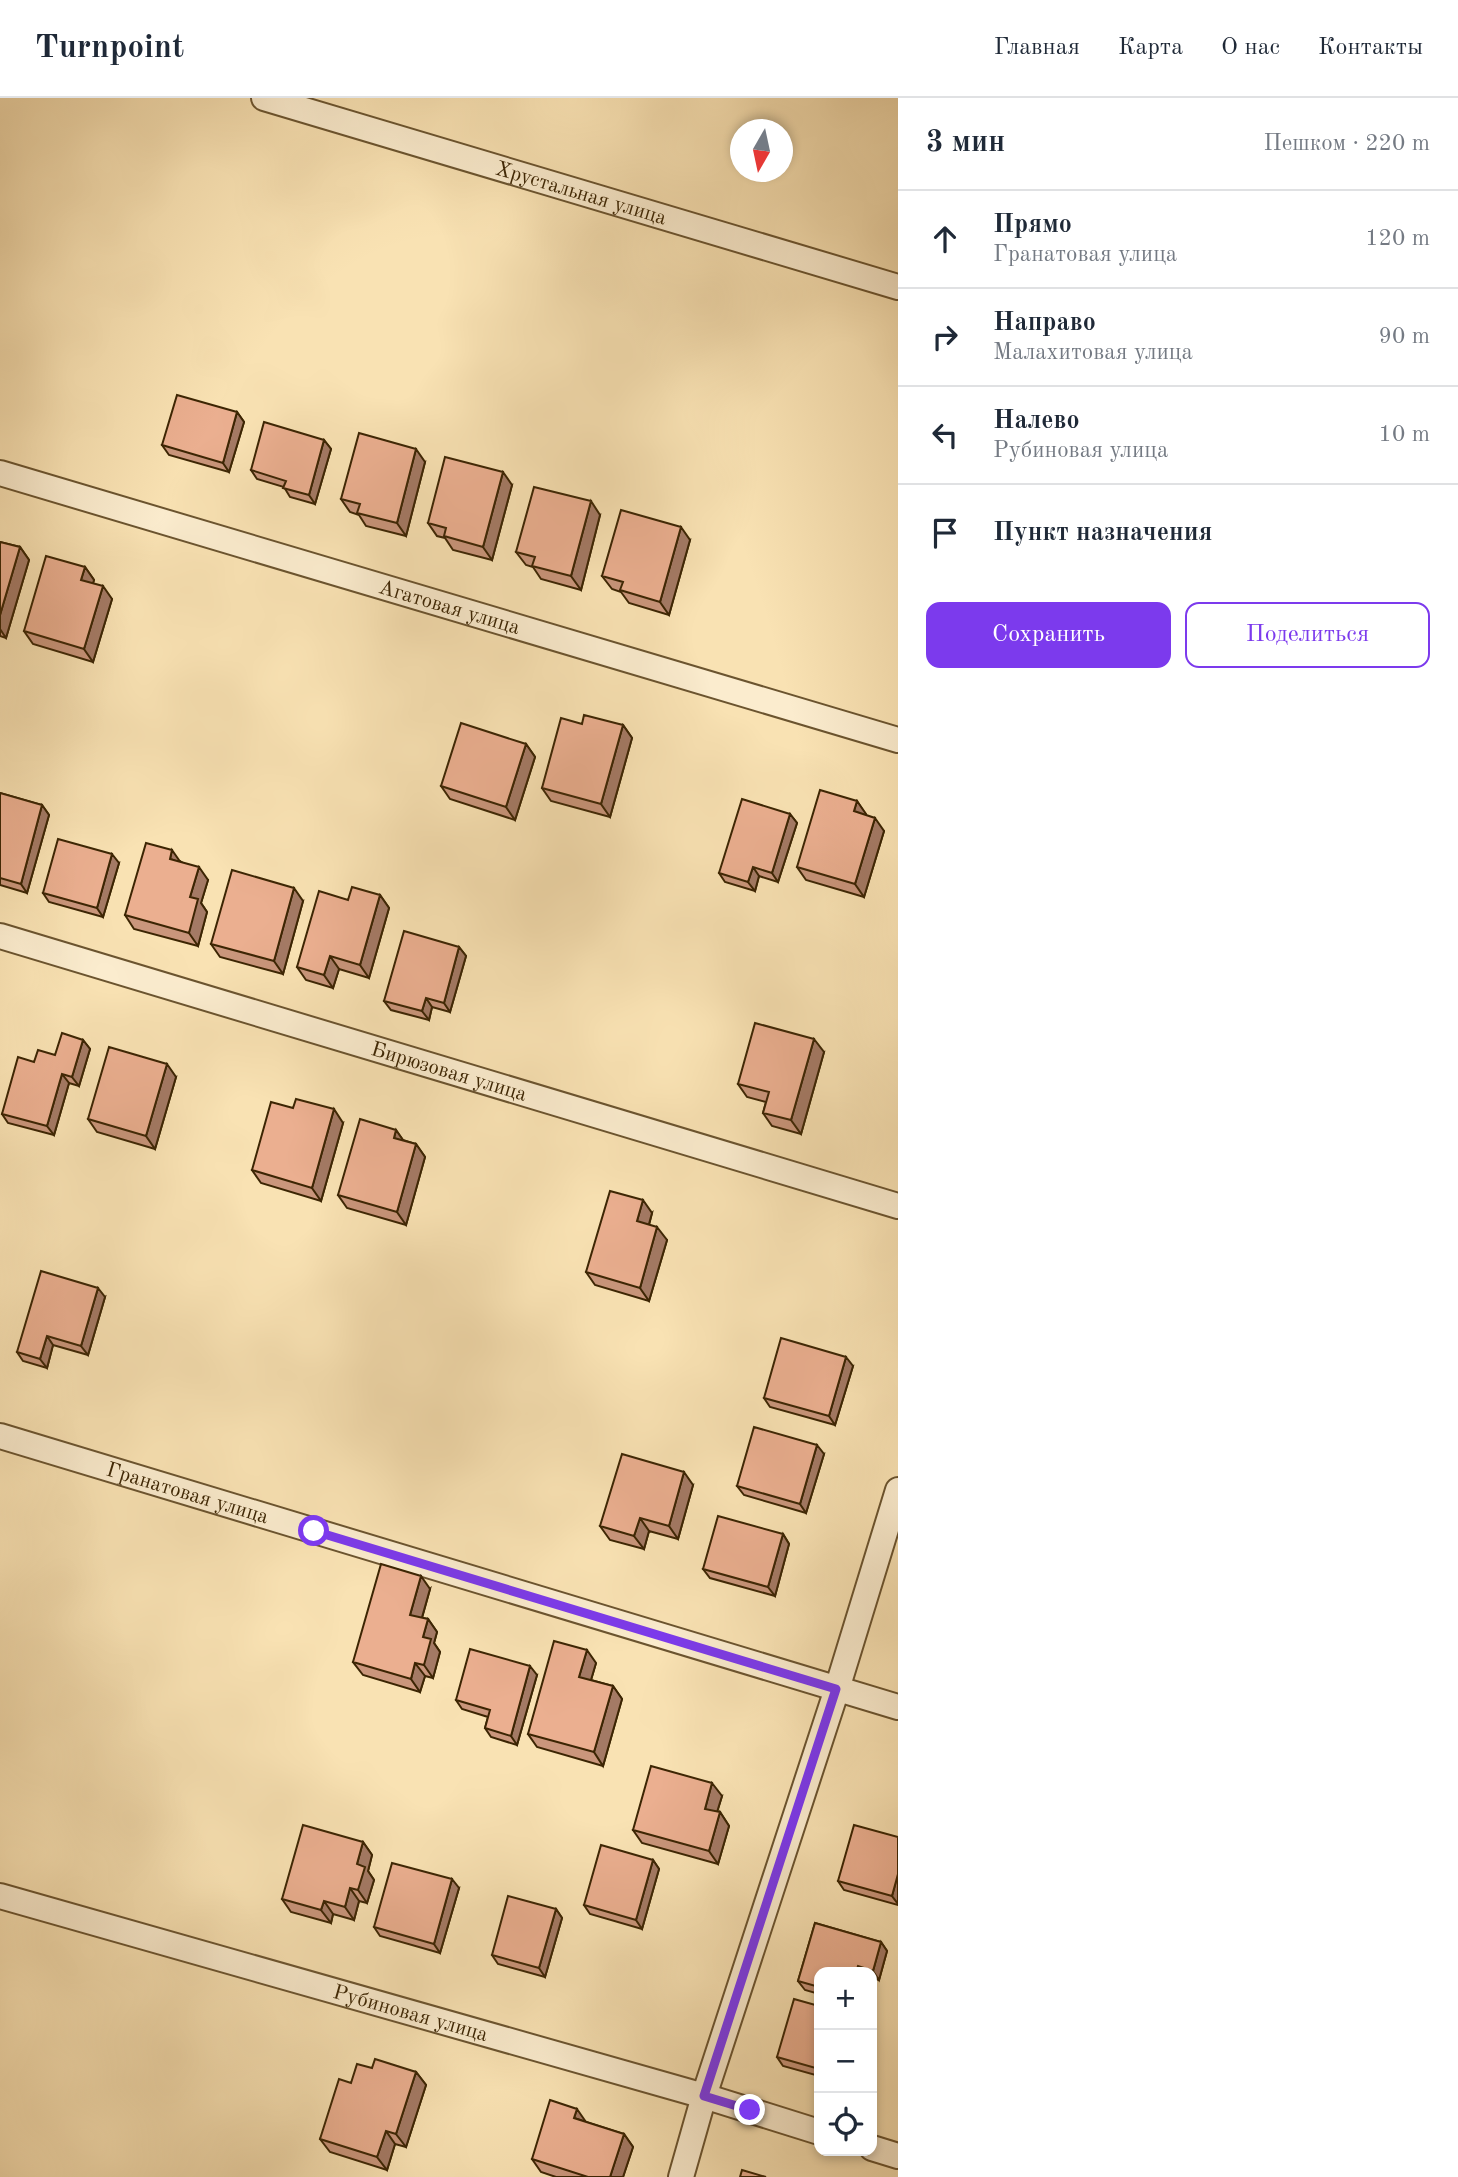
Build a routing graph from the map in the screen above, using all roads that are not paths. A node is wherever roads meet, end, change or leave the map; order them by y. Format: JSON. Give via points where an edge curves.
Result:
{"nodes":[{"id":1,"x":264,"y":98,"type":"edge"},
{"id":2,"x":898,"y":287,"type":"edge"},
{"id":3,"x":0,"y":472,"type":"edge"},
{"id":4,"x":898,"y":740,"type":"edge"},
{"id":5,"x":0,"y":936,"type":"edge"},
{"id":6,"x":898,"y":1206,"type":"edge"},
{"id":7,"x":0,"y":1436,"type":"edge"},
{"id":8,"x":898,"y":1490,"type":"edge"},
{"id":9,"x":836,"y":1689,"type":"junction"},
{"id":10,"x":898,"y":1707,"type":"edge"},
{"id":11,"x":0,"y":1896,"type":"edge"},
{"id":12,"x":704,"y":2096,"type":"junction"},
{"id":13,"x":814,"y":2130,"type":"edge"},
{"id":14,"x":877,"y":2150,"type":"edge"},
{"id":15,"x":898,"y":2156,"type":"edge"},
{"id":16,"x":681,"y":2177,"type":"edge"}],
"edges":[{"from":1,"to":2,"type":"street","name":"Хрустальная улица"},
{"from":3,"to":4,"type":"street","name":"Агатовая улица"},
{"from":5,"to":6,"type":"street","name":"Бирюзовая улица"},
{"from":7,"to":9,"type":"street","name":"Гранатовая улица"},
{"from":8,"to":9,"type":"street"},
{"from":9,"to":10,"type":"street","name":"Гранатовая улица"},
{"from":9,"to":12,"type":"street"},
{"from":11,"to":12,"type":"street","name":"Рубиновая улица"},
{"from":12,"to":13,"type":"street","name":"Рубиновая улица"},
{"from":12,"to":16,"type":"street"},
{"from":14,"to":15,"type":"street"}]}
